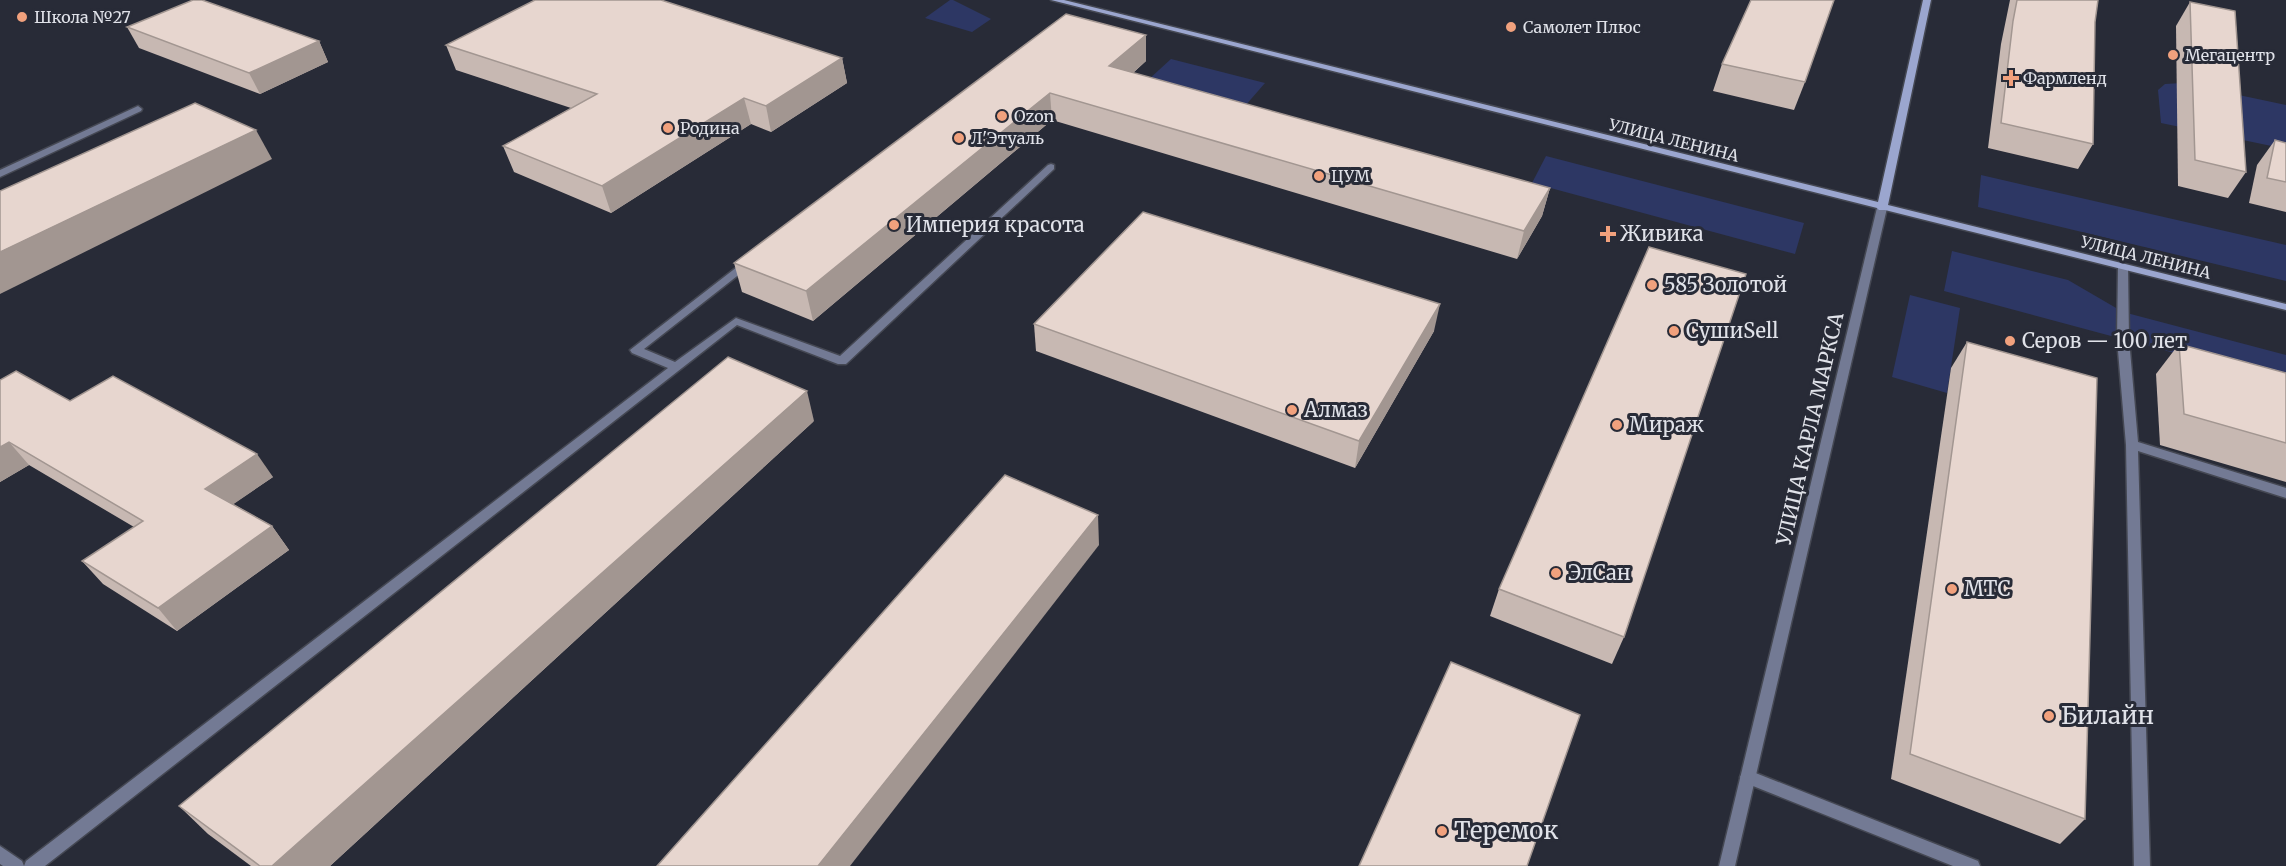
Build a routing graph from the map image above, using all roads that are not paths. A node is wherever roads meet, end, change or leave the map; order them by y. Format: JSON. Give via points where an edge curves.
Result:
{"nodes":[{"id":1,"x":1055,"y":0,"type":"edge"},
{"id":2,"x":1927,"y":0,"type":"edge"},
{"id":3,"x":138,"y":109,"type":"dead end"},
{"id":4,"x":1051,"y":167,"type":"dead end"},
{"id":5,"x":0,"y":174,"type":"edge"},
{"id":6,"x":1882,"y":208,"type":"junction"},
{"id":7,"x":757,"y":256,"type":"edge"},
{"id":8,"x":2123,"y":267,"type":"junction"},
{"id":9,"x":2286,"y":307,"type":"edge"},
{"id":10,"x":676,"y":367,"type":"junction"},
{"id":11,"x":2132,"y":445,"type":"junction"},
{"id":12,"x":2286,"y":493,"type":"edge"},
{"id":13,"x":1748,"y":777,"type":"junction"},
{"id":14,"x":0,"y":854,"type":"edge"},
{"id":15,"x":16,"y":866,"type":"edge"},
{"id":16,"x":32,"y":866,"type":"edge"},
{"id":17,"x":1727,"y":866,"type":"edge"},
{"id":18,"x":1972,"y":866,"type":"edge"},
{"id":19,"x":2142,"y":866,"type":"edge"}],
"edges":[{"from":1,"to":6,"type":"main road","name":"УЛИЦА ЛЕНИНА"},
{"from":2,"to":6,"type":"main road","name":"УЛИЦА КАРЛА МАРКСА"},
{"from":3,"to":5,"type":"street"},
{"from":4,"to":10,"type":"street","via":[[842,361],[736,321]]},
{"from":6,"to":8,"type":"main road","name":"УЛИЦА ЛЕНИНА"},
{"from":6,"to":13,"type":"street","name":"УЛИЦА КАРЛА МАРКСА"},
{"from":7,"to":10,"type":"street","via":[[636,350]]},
{"from":8,"to":9,"type":"main road","name":"УЛИЦА ЛЕНИНА"},
{"from":8,"to":11,"type":"street","via":[[2123,339]]},
{"from":10,"to":16,"type":"street"},
{"from":11,"to":12,"type":"street"},
{"from":11,"to":19,"type":"street"},
{"from":13,"to":17,"type":"street","name":"УЛИЦА КАРЛА МАРКСА"},
{"from":13,"to":18,"type":"street"},
{"from":14,"to":15,"type":"street"}]}
